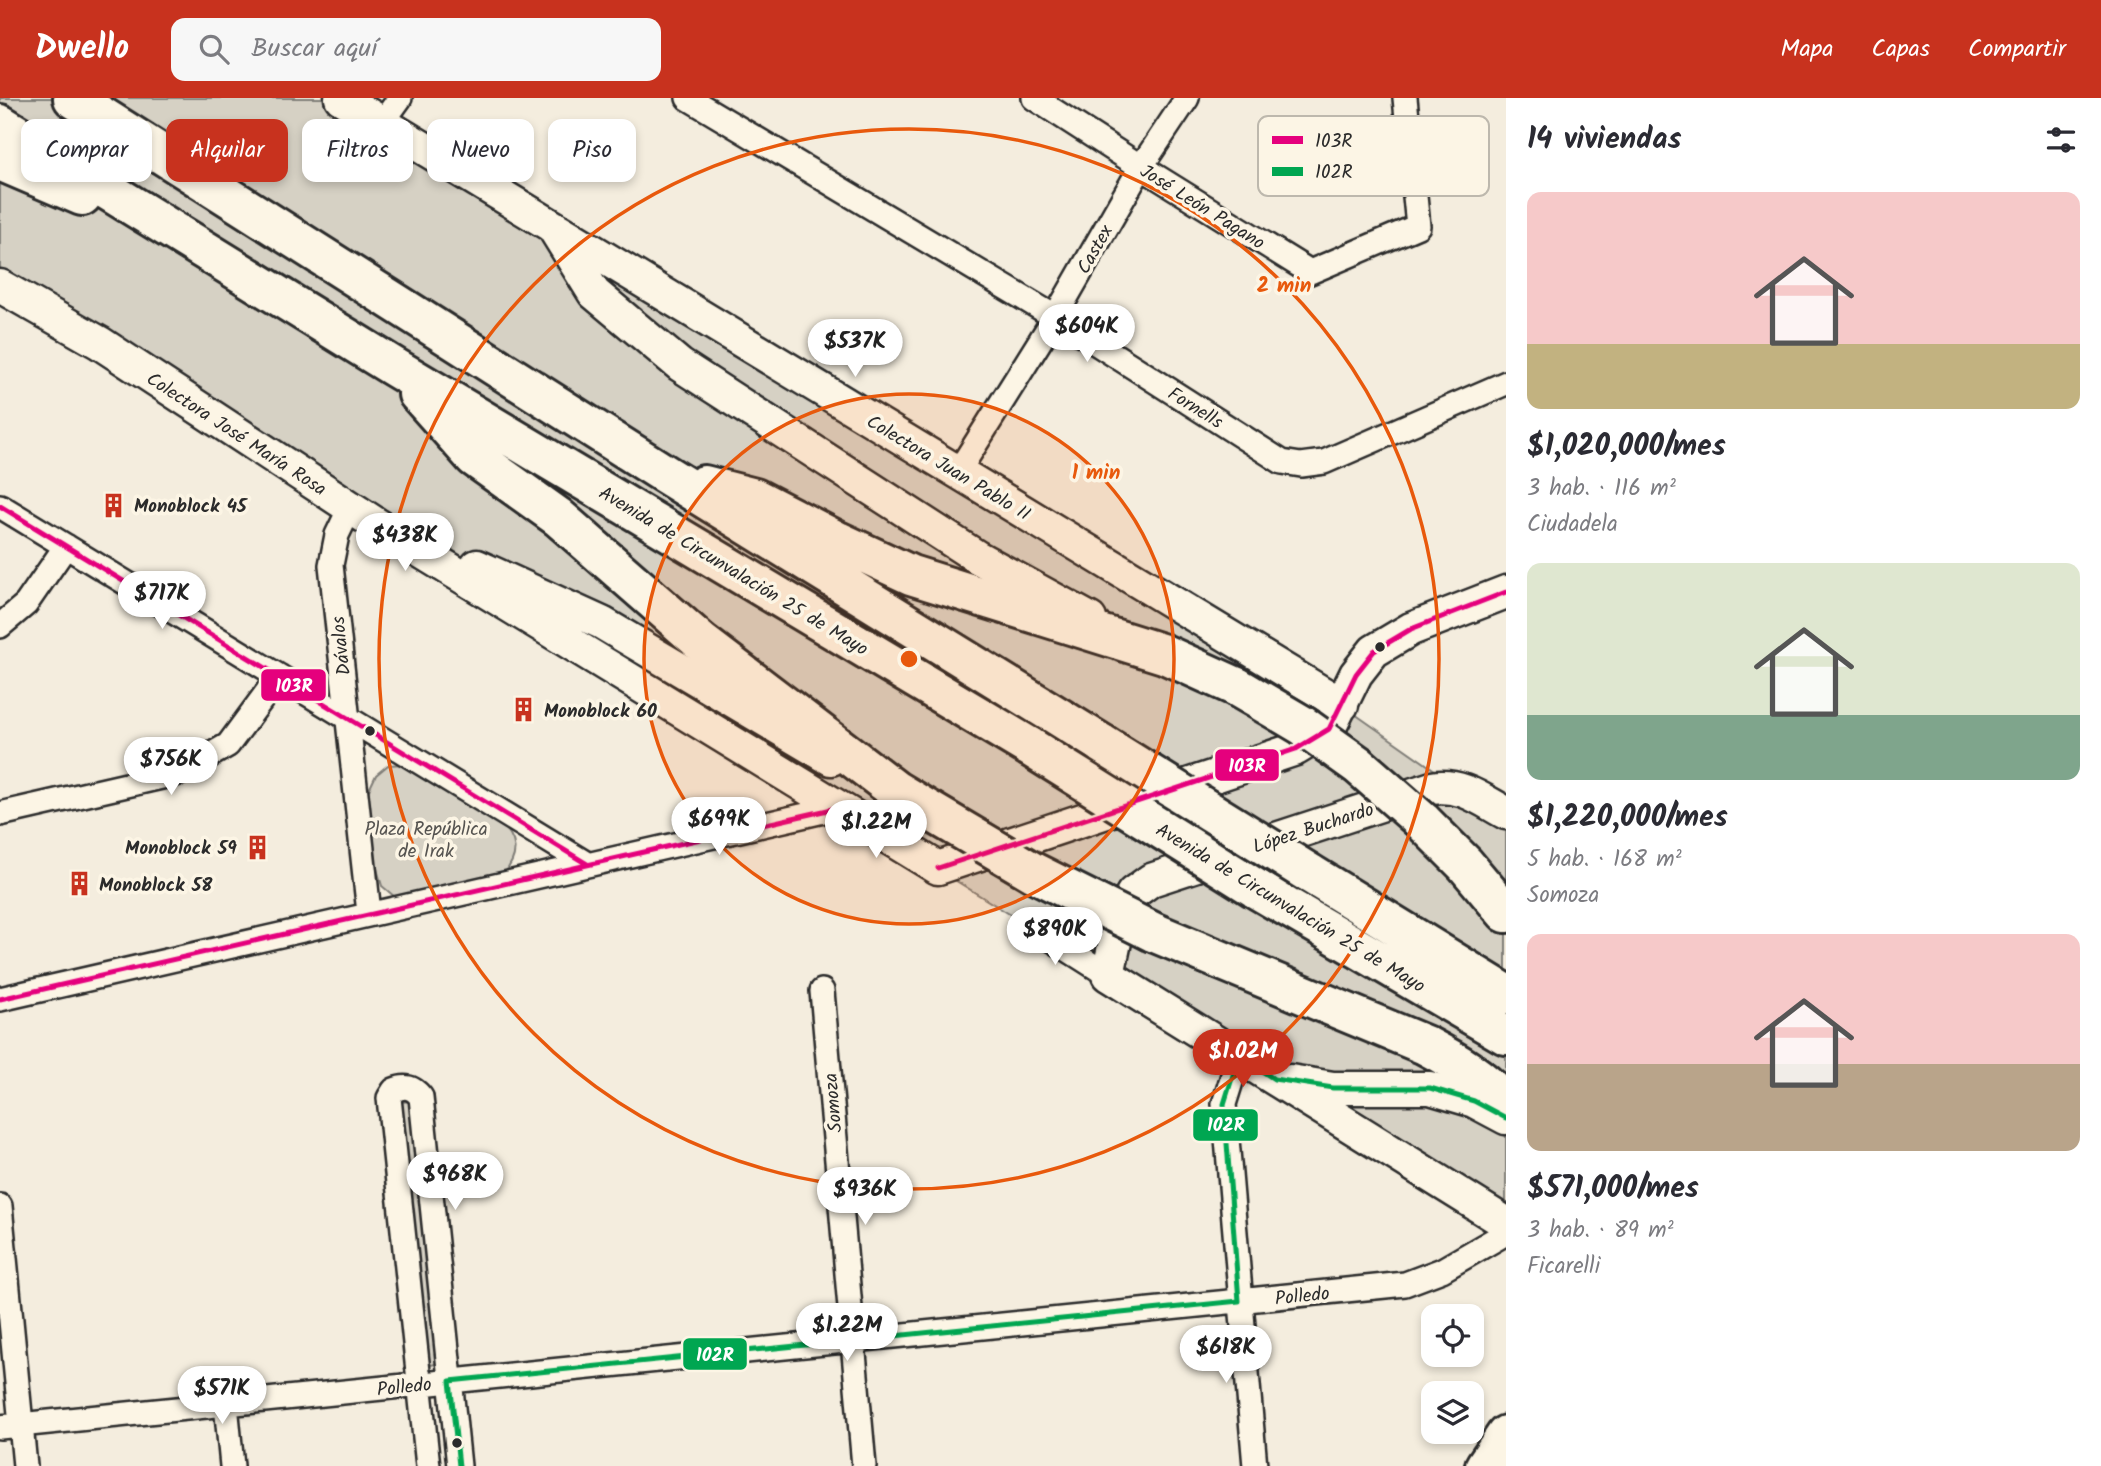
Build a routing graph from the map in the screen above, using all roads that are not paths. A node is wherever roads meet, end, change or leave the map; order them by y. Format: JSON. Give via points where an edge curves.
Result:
{"nodes":[{"id":1,"x":74,"y":98,"type":"edge"},
{"id":2,"x":93,"y":98,"type":"edge"},
{"id":3,"x":341,"y":98,"type":"edge"},
{"id":4,"x":688,"y":98,"type":"edge"},
{"id":5,"x":1034,"y":98,"type":"edge"},
{"id":6,"x":1187,"y":98,"type":"edge"},
{"id":7,"x":1405,"y":98,"type":"edge"},
{"id":8,"x":391,"y":111,"type":"edge"},
{"id":9,"x":1407,"y":116,"type":"edge"},
{"id":10,"x":107,"y":119,"type":"edge"},
{"id":11,"x":113,"y":119,"type":"edge"},
{"id":12,"x":0,"y":124,"type":"edge"},
{"id":13,"x":152,"y":147,"type":"edge"},
{"id":14,"x":0,"y":161,"type":"edge"},
{"id":15,"x":1141,"y":167,"type":"junction"},
{"id":16,"x":1415,"y":196,"type":"edge"},
{"id":17,"x":552,"y":226,"type":"junction"},
{"id":18,"x":174,"y":232,"type":"junction"},
{"id":19,"x":0,"y":286,"type":"edge"},
{"id":20,"x":1055,"y":317,"type":"junction"},
{"id":21,"x":394,"y":367,"type":"junction"},
{"id":22,"x":1506,"y":383,"type":"edge"},
{"id":23,"x":958,"y":472,"type":"junction"},
{"id":24,"x":665,"y":474,"type":"junction"},
{"id":25,"x":0,"y":506,"type":"edge"},
{"id":26,"x":363,"y":516,"type":"junction"},
{"id":27,"x":66,"y":546,"type":"junction"},
{"id":28,"x":1506,"y":592,"type":"edge"},
{"id":29,"x":0,"y":626,"type":"edge"},
{"id":30,"x":1164,"y":654,"type":"junction"},
{"id":31,"x":279,"y":676,"type":"junction"},
{"id":32,"x":1342,"y":705,"type":"junction"},
{"id":33,"x":348,"y":717,"type":"junction"},
{"id":34,"x":895,"y":790,"type":"junction"},
{"id":35,"x":841,"y":807,"type":"junction"},
{"id":36,"x":1506,"y":813,"type":"edge"},
{"id":37,"x":0,"y":814,"type":"edge"},
{"id":38,"x":587,"y":864,"type":"junction"},
{"id":39,"x":369,"y":913,"type":"junction"},
{"id":40,"x":1506,"y":913,"type":"edge"},
{"id":41,"x":1026,"y":923,"type":"dead end"},
{"id":42,"x":1108,"y":975,"type":"junction"},
{"id":43,"x":822,"y":991,"type":"dead end"},
{"id":44,"x":1506,"y":994,"type":"edge"},
{"id":45,"x":0,"y":999,"type":"edge"},
{"id":46,"x":1506,"y":1035,"type":"edge"},
{"id":47,"x":1239,"y":1056,"type":"junction"},
{"id":48,"x":1274,"y":1079,"type":"junction"},
{"id":49,"x":1506,"y":1104,"type":"edge"},
{"id":50,"x":1506,"y":1118,"type":"edge"},
{"id":51,"x":0,"y":1206,"type":"edge"},
{"id":52,"x":1506,"y":1223,"type":"edge"},
{"id":53,"x":1506,"y":1233,"type":"edge"},
{"id":54,"x":1239,"y":1301,"type":"junction"},
{"id":55,"x":853,"y":1340,"type":"junction"},
{"id":56,"x":450,"y":1381,"type":"junction"},
{"id":57,"x":419,"y":1384,"type":"junction"},
{"id":58,"x":226,"y":1404,"type":"junction"},
{"id":59,"x":10,"y":1426,"type":"edge"},
{"id":60,"x":1506,"y":1434,"type":"edge"},
{"id":61,"x":24,"y":1466,"type":"edge"},
{"id":62,"x":232,"y":1466,"type":"edge"},
{"id":63,"x":428,"y":1466,"type":"edge"},
{"id":64,"x":458,"y":1466,"type":"edge"},
{"id":65,"x":864,"y":1466,"type":"edge"},
{"id":66,"x":1255,"y":1466,"type":"edge"},
{"id":67,"x":1485,"y":1466,"type":"edge"}],
"edges":[{"from":1,"to":10,"type":"highway","name":"Avenida de Circunvalación 25 de Mayo"},
{"from":2,"to":11,"type":"highway"},
{"from":3,"to":8,"type":"main road","name":"Colectora Juan Pablo II"},
{"from":4,"to":20,"type":"street","name":"Fornells"},
{"from":5,"to":15,"type":"street","name":"José León Pagano"},
{"from":6,"to":15,"type":"street","name":"Castex"},
{"from":7,"to":9,"type":"street","name":"José León Pagano"},
{"from":8,"to":17,"type":"main road","name":"Colectora Juan Pablo II"},
{"from":12,"to":18,"type":"highway","name":"Avenida de Circunvalación 25 de Mayo"},
{"from":13,"to":24,"type":"highway","name":"Avenida de Circunvalación 25 de Mayo"},
{"from":14,"to":18,"type":"highway"},
{"from":15,"to":16,"type":"street","name":"José León Pagano","via":[[1310,272],[1418,226]]},
{"from":15,"to":20,"type":"street","name":"Castex"},
{"from":17,"to":23,"type":"main road","name":"Colectora Juan Pablo II"},
{"from":17,"to":30,"type":"main road","via":[[594,293],[680,365],[977,556]]},
{"from":18,"to":21,"type":"highway","name":"Avenida de Circunvalación 25 de Mayo"},
{"from":19,"to":26,"type":"main road","name":"Colectora José María Rosa","via":[[100,343]]},
{"from":20,"to":22,"type":"street","name":"Fornells","via":[[1282,462],[1301,465],[1324,462]]},
{"from":20,"to":23,"type":"street","name":"Castex"},
{"from":21,"to":34,"type":"highway","via":[[474,457],[558,517],[701,642]]},
{"from":21,"to":46,"type":"highway","name":"Avenida de Circunvalación 25 de Mayo","bridge":true},
{"from":23,"to":32,"type":"main road","name":"Colectora Juan Pablo II"},
{"from":24,"to":30,"type":"highway","via":[[755,498],[911,575]]},
{"from":24,"to":44,"type":"highway","name":"Avenida de Circunvalación 25 de Mayo","bridge":true},
{"from":25,"to":27,"type":"street"},
{"from":26,"to":33,"type":"street","name":"Dávalos","via":[[337,536],[331,565]]},
{"from":26,"to":34,"type":"main road","via":[[602,624],[832,759]]},
{"from":26,"to":35,"type":"main road","name":"Colectora José María Rosa"},
{"from":27,"to":29,"type":"street","via":[[26,604]]},
{"from":27,"to":31,"type":"street"},
{"from":28,"to":32,"type":"main road","via":[[1411,629],[1374,652],[1356,674]]},
{"from":30,"to":40,"type":"highway","bridge":true,"via":[[1237,687],[1358,765],[1422,821]]},
{"from":31,"to":33,"type":"street"},
{"from":31,"to":37,"type":"street","via":[[228,745],[179,773]]},
{"from":32,"to":35,"type":"main road","name":"Colectora José María Rosa","via":[[1329,730],[1296,749],[938,868]]},
{"from":33,"to":38,"type":"street"},
{"from":33,"to":39,"type":"street","name":"Dávalos"},
{"from":34,"to":49,"type":"highway","bridge":true,"via":[[1033,872],[1153,932],[1425,1045],[1468,1068]]},
{"from":35,"to":38,"type":"street"},
{"from":36,"to":42,"type":"main road","name":"López Buchardo","via":[[1459,787],[1432,788],[1152,880],[1132,893],[1121,913]]},
{"from":38,"to":39,"type":"street"},
{"from":39,"to":45,"type":"street"},
{"from":41,"to":42,"type":"street"},
{"from":42,"to":47,"type":"main road"},
{"from":43,"to":55,"type":"street","name":"Somoza"},
{"from":47,"to":48,"type":"main road"},
{"from":47,"to":54,"type":"street","via":[[1224,1104]]},
{"from":48,"to":50,"type":"main road","via":[[1333,1088],[1430,1088],[1474,1101]]},
{"from":48,"to":52,"type":"main road"},
{"from":51,"to":59,"type":"street"},
{"from":53,"to":54,"type":"street","name":"Polledo","via":[[1442,1270],[1405,1284]]},
{"from":54,"to":55,"type":"street","name":"Polledo"},
{"from":54,"to":66,"type":"street"},
{"from":55,"to":56,"type":"street","name":"Polledo"},
{"from":55,"to":65,"type":"street","name":"Somoza"},
{"from":56,"to":57,"type":"street","name":"Polledo"},
{"from":56,"to":57,"type":"street","via":[[421,1097],[403,1086],[390,1098]]},
{"from":56,"to":64,"type":"street"},
{"from":57,"to":58,"type":"street","name":"Polledo"},
{"from":57,"to":63,"type":"street"},
{"from":58,"to":59,"type":"street","name":"Polledo"},
{"from":58,"to":62,"type":"street"},
{"from":59,"to":61,"type":"street"},
{"from":60,"to":67,"type":"highway"}]}
